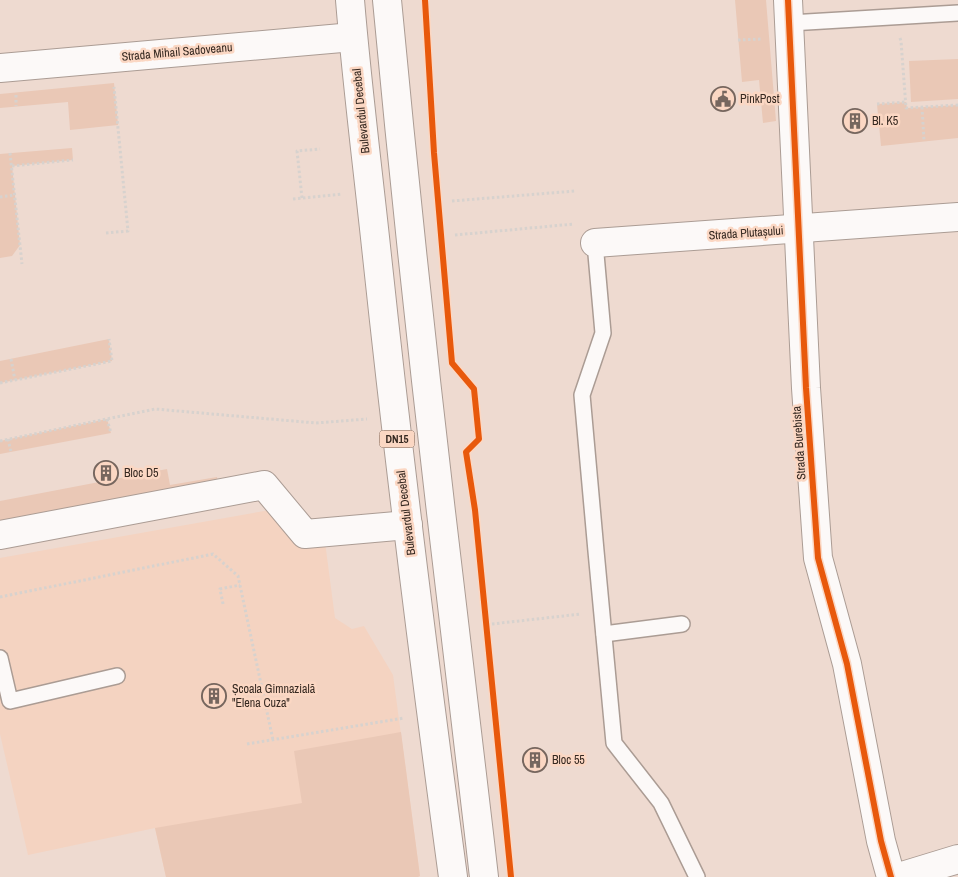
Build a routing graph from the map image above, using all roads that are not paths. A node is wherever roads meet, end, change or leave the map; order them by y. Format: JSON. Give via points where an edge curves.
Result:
{"nodes":[{"id":1,"x":350,"y":0,"type":"edge"},
{"id":2,"x":387,"y":0,"type":"edge"},
{"id":3,"x":958,"y":13,"type":"edge"},
{"id":4,"x":782,"y":21,"type":"edge"},
{"id":5,"x":353,"y":37,"type":"junction"},
{"id":6,"x":0,"y":68,"type":"edge"},
{"id":7,"x":958,"y":217,"type":"edge"},
{"id":8,"x":798,"y":229,"type":"junction"},
{"id":9,"x":586,"y":233,"type":"joint"},
{"id":10,"x":408,"y":525,"type":"junction"},
{"id":11,"x":0,"y":535,"type":"edge"},
{"id":12,"x":682,"y":624,"type":"dead end"},
{"id":13,"x":604,"y":634,"type":"junction"},
{"id":14,"x":0,"y":658,"type":"edge"},
{"id":15,"x":117,"y":676,"type":"dead end"},
{"id":16,"x":958,"y":859,"type":"edge"},
{"id":17,"x":453,"y":877,"type":"edge"},
{"id":18,"x":484,"y":877,"type":"edge"},
{"id":19,"x":697,"y":877,"type":"edge"},
{"id":20,"x":892,"y":877,"type":"edge"},
{"id":21,"x":899,"y":877,"type":"edge"}],
"edges":[{"from":1,"to":5,"type":"street","name":"Bulevardul Decebal","number":"DN15"},
{"from":2,"to":18,"type":"street","number":"DN15","via":[[414,272]]},
{"from":3,"to":4,"type":"lane"},
{"from":4,"to":8,"type":"street","name":"Strada Burebista"},
{"from":5,"to":6,"type":"street","name":"Strada Mihail Sadoveanu"},
{"from":5,"to":10,"type":"street","name":"Bulevardul Decebal","number":"DN15"},
{"from":7,"to":8,"type":"street","name":"Strada Plutașului"},
{"from":8,"to":9,"type":"street","name":"Strada Plutașului"},
{"from":8,"to":20,"type":"street","name":"Strada Burebista","via":[[818,558],[847,664],[881,841]]},
{"from":9,"to":13,"type":"lane","via":[[603,333],[582,395]]},
{"from":10,"to":11,"type":"street","via":[[305,534],[264,485]]},
{"from":10,"to":17,"type":"street","name":"Bulevardul Decebal","number":"DN15"},
{"from":12,"to":13,"type":"lane"},
{"from":13,"to":19,"type":"lane","via":[[614,743],[660,803]]},
{"from":14,"to":15,"type":"lane","via":[[10,701]]},
{"from":16,"to":21,"type":"street"}]}
